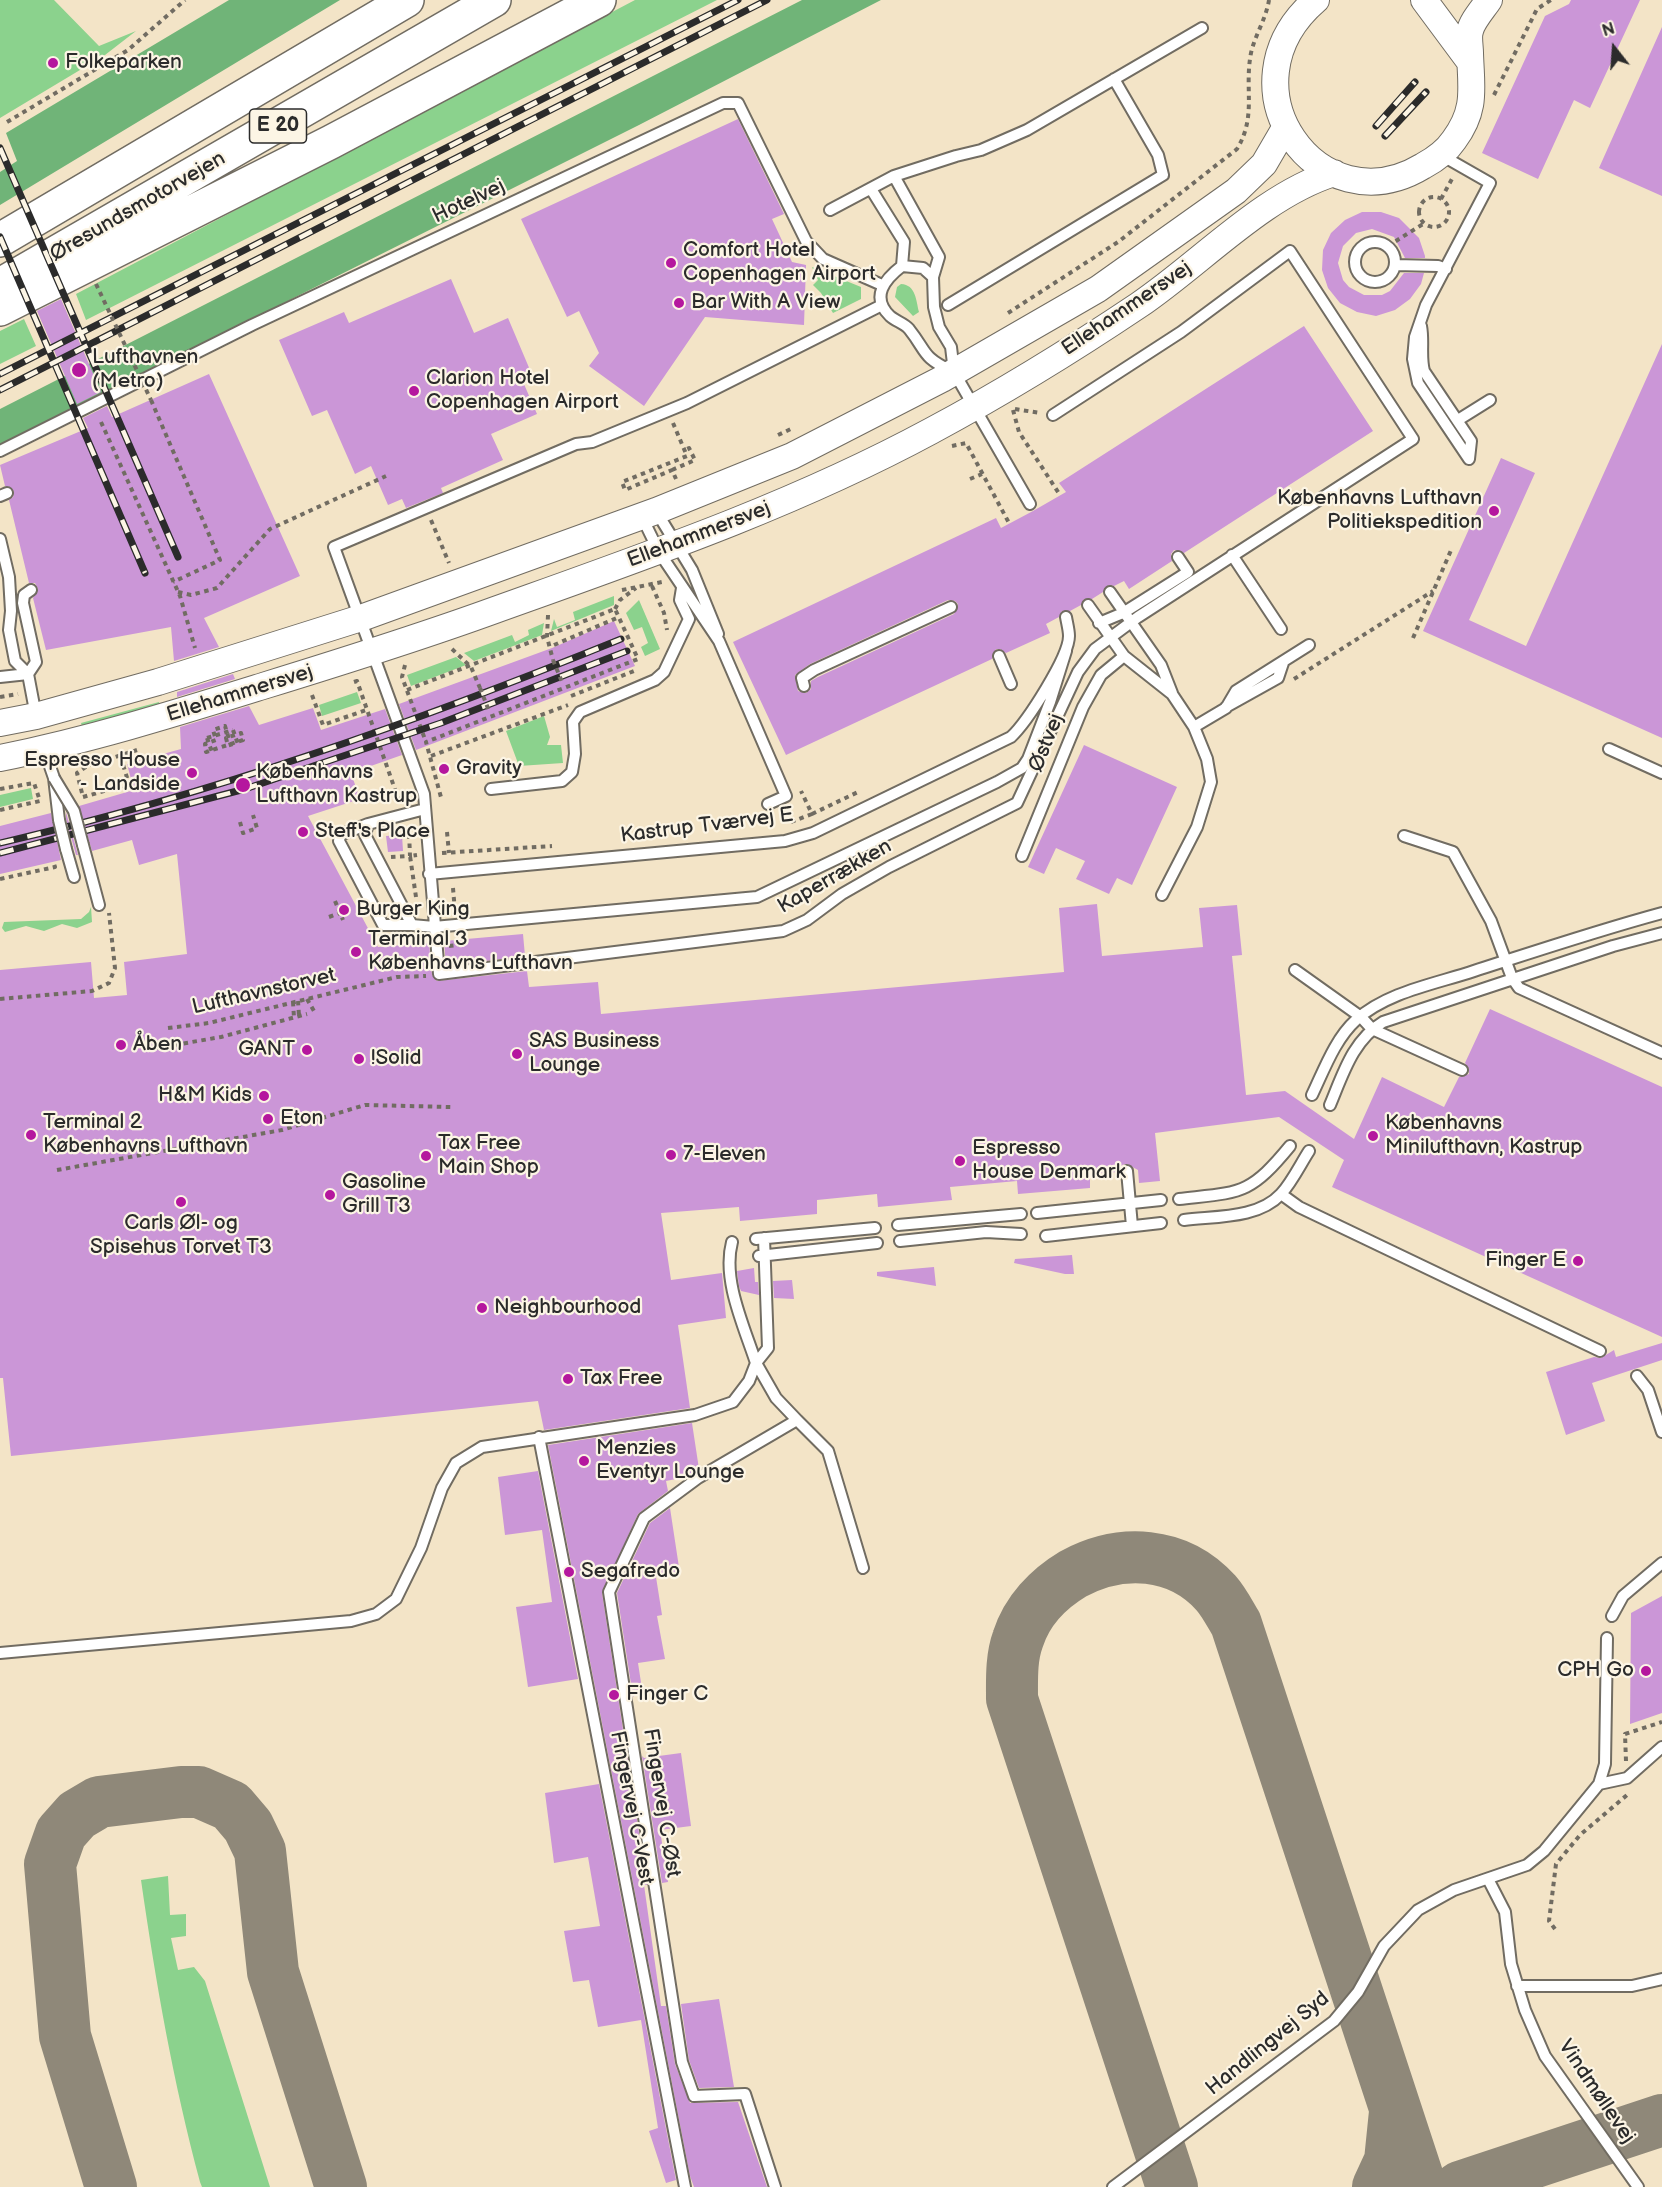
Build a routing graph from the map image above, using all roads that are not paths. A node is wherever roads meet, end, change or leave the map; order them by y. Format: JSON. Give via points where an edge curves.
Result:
{"nodes":[{"id":1,"x":397,"y":0,"type":"edge"},
{"id":2,"x":406,"y":0,"type":"edge"},
{"id":3,"x":494,"y":0,"type":"edge"},
{"id":4,"x":599,"y":0,"type":"edge"},
{"id":5,"x":1489,"y":0,"type":"edge"},
{"id":6,"x":1428,"y":1,"type":"edge"},
{"id":7,"x":1305,"y":4,"type":"edge"},
{"id":8,"x":363,"y":24,"type":"junction"},
{"id":9,"x":1202,"y":28,"type":"dead end"},
{"id":10,"x":1470,"y":62,"type":"junction"},
{"id":11,"x":1114,"y":79,"type":"junction"},
{"id":12,"x":1285,"y":128,"type":"junction"},
{"id":13,"x":1450,"y":160,"type":"junction"},
{"id":14,"x":1334,"y":173,"type":"junction"},
{"id":15,"x":894,"y":176,"type":"junction"},
{"id":16,"x":871,"y":189,"type":"junction"},
{"id":17,"x":830,"y":210,"type":"dead end"},
{"id":18,"x":0,"y":240,"type":"edge"},
{"id":19,"x":902,"y":266,"type":"junction"},
{"id":20,"x":1395,"y":266,"type":"junction"},
{"id":21,"x":1446,"y":269,"type":"junction"},
{"id":22,"x":933,"y":278,"type":"junction"},
{"id":23,"x":0,"y":285,"type":"edge"},
{"id":24,"x":882,"y":285,"type":"junction"},
{"id":25,"x":948,"y":304,"type":"dead end"},
{"id":26,"x":882,"y":305,"type":"junction"},
{"id":27,"x":0,"y":309,"type":"edge"},
{"id":28,"x":1421,"y":326,"type":"junction"},
{"id":29,"x":954,"y":372,"type":"junction"},
{"id":30,"x":1490,"y":400,"type":"dead end"},
{"id":31,"x":974,"y":407,"type":"junction"},
{"id":32,"x":1053,"y":415,"type":"road end"},
{"id":33,"x":1458,"y":420,"type":"junction"},
{"id":34,"x":0,"y":451,"type":"edge"},
{"id":35,"x":1030,"y":504,"type":"dead end"},
{"id":36,"x":649,"y":514,"type":"junction"},
{"id":37,"x":0,"y":539,"type":"edge"},
{"id":38,"x":667,"y":548,"type":"junction"},
{"id":39,"x":1232,"y":555,"type":"junction"},
{"id":40,"x":1178,"y":557,"type":"dead end"},
{"id":41,"x":682,"y":588,"type":"junction"},
{"id":42,"x":31,"y":590,"type":"dead end"},
{"id":43,"x":1110,"y":592,"type":"dead end"},
{"id":44,"x":1088,"y":605,"type":"dead end"},
{"id":45,"x":951,"y":607,"type":"dead end"},
{"id":46,"x":1066,"y":617,"type":"dead end"},
{"id":47,"x":1127,"y":617,"type":"junction"},
{"id":48,"x":361,"y":618,"type":"junction"},
{"id":49,"x":1099,"y":623,"type":"junction"},
{"id":50,"x":1281,"y":629,"type":"dead end"},
{"id":51,"x":1108,"y":638,"type":"junction"},
{"id":52,"x":719,"y":640,"type":"junction"},
{"id":53,"x":1309,"y":645,"type":"dead end"},
{"id":54,"x":1066,"y":651,"type":"junction"},
{"id":55,"x":373,"y":653,"type":"junction"},
{"id":56,"x":999,"y":656,"type":"dead end"},
{"id":57,"x":1124,"y":656,"type":"junction"},
{"id":58,"x":28,"y":674,"type":"junction"},
{"id":59,"x":0,"y":677,"type":"edge"},
{"id":60,"x":1011,"y":684,"type":"dead end"},
{"id":61,"x":804,"y":686,"type":"dead end"},
{"id":62,"x":1172,"y":694,"type":"junction"},
{"id":63,"x":36,"y":716,"type":"junction"},
{"id":64,"x":0,"y":723,"type":"edge"},
{"id":65,"x":1194,"y":727,"type":"junction"},
{"id":66,"x":44,"y":749,"type":"junction"},
{"id":67,"x":1609,"y":749,"type":"dead end"},
{"id":68,"x":0,"y":758,"type":"edge"},
{"id":69,"x":1662,"y":772,"type":"edge"},
{"id":70,"x":54,"y":778,"type":"junction"},
{"id":71,"x":491,"y":789,"type":"dead end"},
{"id":72,"x":768,"y":804,"type":"dead end"},
{"id":73,"x":425,"y":809,"type":"junction"},
{"id":74,"x":368,"y":824,"type":"junction"},
{"id":75,"x":1404,"y":836,"type":"dead end"},
{"id":76,"x":1022,"y":856,"type":"dead end"},
{"id":77,"x":429,"y":874,"type":"junction"},
{"id":78,"x":74,"y":877,"type":"dead end"},
{"id":79,"x":1162,"y":895,"type":"dead end"},
{"id":80,"x":99,"y":905,"type":"dead end"},
{"id":81,"x":1662,"y":913,"type":"edge"},
{"id":82,"x":416,"y":925,"type":"junction"},
{"id":83,"x":435,"y":931,"type":"junction"},
{"id":84,"x":1662,"y":933,"type":"edge"},
{"id":85,"x":1506,"y":960,"type":"junction"},
{"id":86,"x":1295,"y":970,"type":"dead end"},
{"id":87,"x":1512,"y":978,"type":"junction"},
{"id":88,"x":1361,"y":1017,"type":"junction"},
{"id":89,"x":1372,"y":1029,"type":"junction"},
{"id":90,"x":1662,"y":1053,"type":"edge"},
{"id":91,"x":1462,"y":1070,"type":"dead end"},
{"id":92,"x":1312,"y":1095,"type":"dead end"},
{"id":93,"x":1330,"y":1105,"type":"dead end"},
{"id":94,"x":1290,"y":1146,"type":"dead end"},
{"id":95,"x":1309,"y":1151,"type":"dead end"},
{"id":96,"x":1126,"y":1171,"type":"dead end"},
{"id":97,"x":1281,"y":1194,"type":"junction"},
{"id":98,"x":1179,"y":1199,"type":"dead end"},
{"id":99,"x":1161,"y":1200,"type":"dead end"},
{"id":100,"x":1130,"y":1204,"type":"junction"},
{"id":101,"x":1037,"y":1213,"type":"dead end"},
{"id":102,"x":1021,"y":1214,"type":"dead end"},
{"id":103,"x":1184,"y":1220,"type":"dead end"},
{"id":104,"x":1161,"y":1223,"type":"dead end"},
{"id":105,"x":898,"y":1226,"type":"dead end"},
{"id":106,"x":1132,"y":1226,"type":"junction"},
{"id":107,"x":875,"y":1228,"type":"dead end"},
{"id":108,"x":1021,"y":1234,"type":"dead end"},
{"id":109,"x":1046,"y":1236,"type":"dead end"},
{"id":110,"x":900,"y":1241,"type":"dead end"},
{"id":111,"x":732,"y":1242,"type":"dead end"},
{"id":112,"x":877,"y":1244,"type":"dead end"},
{"id":113,"x":762,"y":1255,"type":"junction"},
{"id":114,"x":1600,"y":1351,"type":"dead end"},
{"id":115,"x":756,"y":1363,"type":"junction"},
{"id":116,"x":1637,"y":1376,"type":"dead end"},
{"id":117,"x":797,"y":1420,"type":"junction"},
{"id":118,"x":1662,"y":1432,"type":"edge"},
{"id":119,"x":539,"y":1437,"type":"junction"},
{"id":120,"x":1662,"y":1563,"type":"edge"},
{"id":121,"x":863,"y":1568,"type":"dead end"},
{"id":122,"x":1612,"y":1616,"type":"dead end"},
{"id":123,"x":1607,"y":1638,"type":"dead end"},
{"id":124,"x":0,"y":1653,"type":"edge"},
{"id":125,"x":1662,"y":1747,"type":"edge"},
{"id":126,"x":1599,"y":1784,"type":"junction"},
{"id":127,"x":1488,"y":1879,"type":"junction"},
{"id":128,"x":1662,"y":1979,"type":"edge"},
{"id":129,"x":1517,"y":1986,"type":"junction"},
{"id":130,"x":685,"y":2187,"type":"edge"},
{"id":131,"x":775,"y":2187,"type":"edge"},
{"id":132,"x":1113,"y":2187,"type":"edge"},
{"id":133,"x":1638,"y":2187,"type":"edge"}],
"edges":[{"from":1,"to":8,"type":"highway"},
{"from":2,"to":8,"type":"highway","name":"Øresundsmotorvejen","number":"E 20"},
{"from":3,"to":23,"type":"highway","name":"Øresundsmotorvejen","number":"E 20"},
{"from":4,"to":27,"type":"highway","via":[[331,142]]},
{"from":5,"to":10,"type":"street","via":[[1470,30]]},
{"from":6,"to":10,"type":"street"},
{"from":7,"to":12,"type":"street","via":[[1280,48],[1275,68],[1276,98]]},
{"from":8,"to":18,"type":"highway","name":"Øresundsmotorvejen","number":"E 20"},
{"from":9,"to":11,"type":"lane"},
{"from":10,"to":13,"type":"street","via":[[1473,89],[1468,115],[1455,139]]},
{"from":11,"to":15,"type":"lane","via":[[1027,130],[990,146]]},
{"from":11,"to":25,"type":"lane","via":[[1158,155],[1163,175]]},
{"from":12,"to":14,"type":"street","via":[[1314,162]]},
{"from":12,"to":29,"type":"street","name":"Ellehammersvej","via":[[1264,164],[1236,191],[1098,289]]},
{"from":13,"to":14,"type":"street","via":[[1384,181],[1358,180]]},
{"from":13,"to":21,"type":"lane","via":[[1490,183]]},
{"from":14,"to":31,"type":"street","name":"Ellehammersvej","via":[[1308,181],[1278,200],[1141,303]]},
{"from":15,"to":16,"type":"lane"},
{"from":15,"to":22,"type":"lane","via":[[939,257]]},
{"from":16,"to":17,"type":"lane"},
{"from":16,"to":19,"type":"lane","via":[[904,242]]},
{"from":19,"to":22,"type":"lane","via":[[923,268]]},
{"from":19,"to":24,"type":"lane"},
{"from":20,"to":20,"type":"lane","via":[[1394,255],[1379,242],[1360,248],[1355,258],[1362,277],[1371,281],[1390,275]]},
{"from":20,"to":21,"type":"lane"},
{"from":21,"to":28,"type":"lane","via":[[1426,305]]},
{"from":22,"to":29,"type":"lane","via":[[936,317],[951,347]]},
{"from":24,"to":26,"type":"lane"},
{"from":24,"to":34,"type":"lane","name":"Hotelvej","via":[[823,260],[806,240],[762,137],[738,103],[723,103],[252,325]]},
{"from":26,"to":29,"type":"lane","via":[[890,317],[908,328],[928,360]]},
{"from":26,"to":48,"type":"lane","via":[[668,411],[592,442],[576,444],[334,547]]},
{"from":28,"to":33,"type":"lane","via":[[1425,371]]},
{"from":28,"to":33,"type":"lane","via":[[1415,337],[1413,359],[1418,383],[1468,459],[1471,441]]},
{"from":29,"to":31,"type":"lane"},
{"from":29,"to":36,"type":"street","name":"Ellehammersvej","via":[[792,456]]},
{"from":30,"to":33,"type":"lane"},
{"from":31,"to":35,"type":"lane"},
{"from":31,"to":38,"type":"street","name":"Ellehammersvej","via":[[822,487]]},
{"from":32,"to":39,"type":"lane","via":[[1181,332],[1290,251],[1413,439]]},
{"from":36,"to":38,"type":"lane"},
{"from":36,"to":38,"type":"lane"},
{"from":36,"to":48,"type":"street","name":"Ellehammersvej"},
{"from":37,"to":58,"type":"lane","via":[[9,577],[9,630],[15,661]]},
{"from":38,"to":41,"type":"lane"},
{"from":38,"to":52,"type":"lane","via":[[692,570]]},
{"from":38,"to":55,"type":"street","name":"Ellehammersvej"},
{"from":39,"to":47,"type":"lane"},
{"from":39,"to":50,"type":"lane"},
{"from":40,"to":47,"type":"lane","via":[[1188,572]]},
{"from":41,"to":52,"type":"lane"},
{"from":41,"to":71,"type":"lane","via":[[680,600],[689,619],[664,672],[655,680],[580,712],[573,722],[572,772],[562,781]]},
{"from":42,"to":58,"type":"lane","via":[[22,603],[36,662]]},
{"from":43,"to":47,"type":"lane"},
{"from":44,"to":49,"type":"lane"},
{"from":45,"to":61,"type":"lane","via":[[814,670],[802,678]]},
{"from":46,"to":54,"type":"lane","name":"Kastrup Tværvej E"},
{"from":47,"to":49,"type":"lane"},
{"from":47,"to":51,"type":"lane","name":"Kaperrækken"},
{"from":47,"to":62,"type":"lane","via":[[1161,666]]},
{"from":48,"to":55,"type":"lane"},
{"from":48,"to":63,"type":"street","name":"Ellehammersvej"},
{"from":49,"to":51,"type":"lane"},
{"from":51,"to":57,"type":"lane"},
{"from":51,"to":83,"type":"lane","name":"Kaperrækken","via":[[1078,672],[1017,803],[889,867],[783,931],[439,974]]},
{"from":52,"to":72,"type":"lane","via":[[786,796]]},
{"from":53,"to":65,"type":"lane","via":[[1283,663],[1278,678]]},
{"from":54,"to":77,"type":"lane","name":"Kastrup Tværvej E","via":[[1023,725],[1011,737],[813,832],[785,841]]},
{"from":54,"to":83,"type":"lane","name":"Kaperrækken","via":[[1022,768],[757,897]]},
{"from":55,"to":66,"type":"street","name":"Ellehammersvej","via":[[134,727]]},
{"from":55,"to":73,"type":"lane","via":[[424,794]]},
{"from":56,"to":60,"type":"lane"},
{"from":57,"to":62,"type":"lane"},
{"from":57,"to":76,"type":"lane","name":"Østvej","via":[[1101,675],[1083,707]]},
{"from":58,"to":59,"type":"lane"},
{"from":58,"to":63,"type":"lane"},
{"from":62,"to":65,"type":"lane"},
{"from":63,"to":64,"type":"street","name":"Ellehammersvej"},
{"from":63,"to":66,"type":"street"},
{"from":65,"to":79,"type":"lane","via":[[1211,782],[1197,827]]},
{"from":66,"to":68,"type":"street","name":"Ellehammersvej"},
{"from":66,"to":70,"type":"lane"},
{"from":67,"to":69,"type":"lane"},
{"from":70,"to":78,"type":"lane","bridge":true,"via":[[57,814]]},
{"from":70,"to":80,"type":"lane","bridge":true,"via":[[74,811]]},
{"from":73,"to":74,"type":"lane","name":"Kaperrækken"},
{"from":73,"to":77,"type":"lane"},
{"from":74,"to":82,"type":"lane","via":[[365,836]]},
{"from":74,"to":82,"type":"lane","name":"Kaperrækken","via":[[340,835],[339,841],[383,925]]},
{"from":75,"to":85,"type":"lane","via":[[1453,852],[1491,921]]},
{"from":77,"to":83,"type":"lane"},
{"from":81,"to":85,"type":"lane"},
{"from":82,"to":83,"type":"lane","name":"Kaperrækken"},
{"from":84,"to":87,"type":"lane"},
{"from":85,"to":87,"type":"lane"},
{"from":85,"to":88,"type":"lane","via":[[1402,994]]},
{"from":86,"to":88,"type":"lane"},
{"from":87,"to":89,"type":"lane","via":[[1408,1012]]},
{"from":87,"to":90,"type":"lane","via":[[1519,988]]},
{"from":88,"to":89,"type":"lane"},
{"from":88,"to":92,"type":"lane","via":[[1337,1045]]},
{"from":89,"to":91,"type":"lane"},
{"from":89,"to":93,"type":"lane","via":[[1351,1054]]},
{"from":94,"to":98,"type":"lane","via":[[1254,1184],[1236,1192]]},
{"from":95,"to":97,"type":"lane"},
{"from":96,"to":100,"type":"lane"},
{"from":97,"to":103,"type":"lane","via":[[1247,1213]]},
{"from":97,"to":114,"type":"lane","via":[[1299,1207]]},
{"from":99,"to":100,"type":"lane"},
{"from":100,"to":101,"type":"lane"},
{"from":100,"to":106,"type":"lane"},
{"from":102,"to":105,"type":"lane"},
{"from":104,"to":106,"type":"lane"},
{"from":106,"to":109,"type":"lane"},
{"from":107,"to":113,"type":"lane","via":[[760,1238]]},
{"from":108,"to":110,"type":"lane","via":[[986,1232]]},
{"from":111,"to":115,"type":"lane","via":[[728,1259]]},
{"from":112,"to":113,"type":"lane"},
{"from":113,"to":115,"type":"lane","via":[[768,1348]]},
{"from":115,"to":117,"type":"lane","via":[[776,1398]]},
{"from":115,"to":119,"type":"lane","via":[[749,1381],[733,1402],[695,1414]]},
{"from":116,"to":118,"type":"lane","via":[[1648,1390]]},
{"from":117,"to":121,"type":"lane","via":[[828,1451]]},
{"from":117,"to":131,"type":"lane","name":"Fingervej C-Øst","via":[[698,1478],[644,1518],[609,1592],[682,2062],[694,2096],[745,2094]]},
{"from":119,"to":124,"type":"lane","via":[[482,1447],[456,1463],[396,1599],[376,1614],[351,1621]]},
{"from":119,"to":130,"type":"lane","name":"Fingervej C-Vest"},
{"from":120,"to":122,"type":"lane","via":[[1623,1596]]},
{"from":123,"to":126,"type":"lane","via":[[1605,1764]]},
{"from":125,"to":126,"type":"lane","via":[[1627,1779]]},
{"from":126,"to":127,"type":"lane","name":"Handlingvej Syd","via":[[1544,1851],[1527,1865]]},
{"from":127,"to":129,"type":"lane","name":"Vindmøllevej","via":[[1505,1912],[1510,1964]]},
{"from":127,"to":132,"type":"lane","name":"Handlingvej Syd","via":[[1454,1890],[1418,1910],[1384,1946],[1358,1992],[1334,2021]]},
{"from":128,"to":129,"type":"lane","via":[[1632,1986]]},
{"from":129,"to":133,"type":"lane","name":"Vindmøllevej","via":[[1545,2056]]}]}
